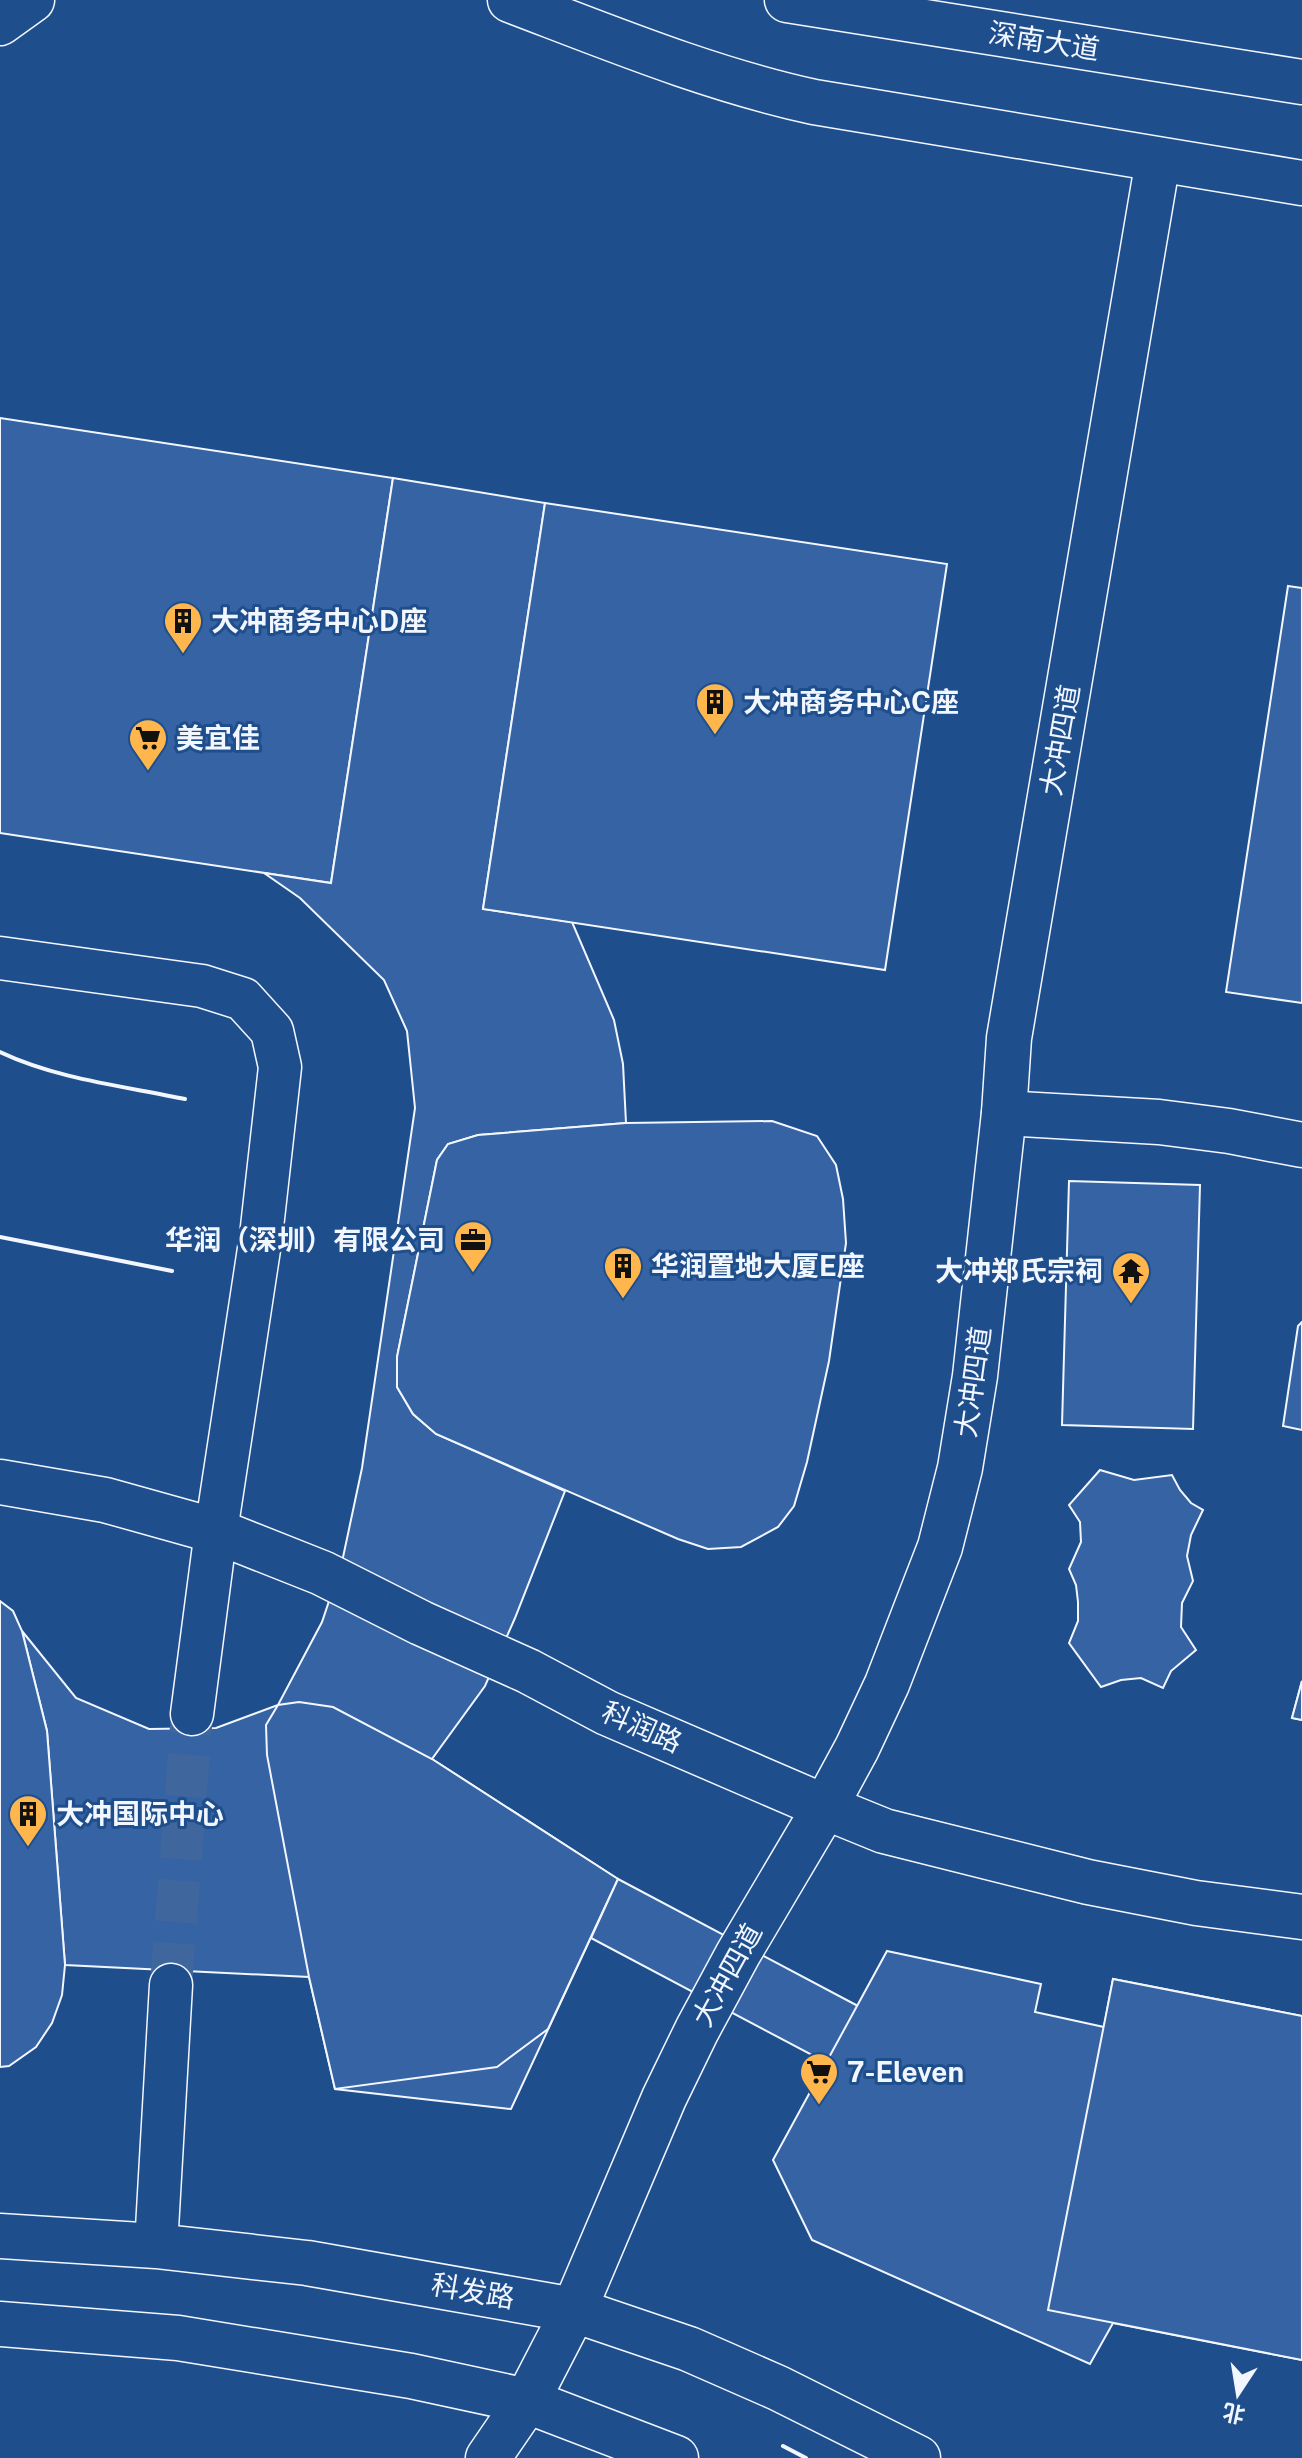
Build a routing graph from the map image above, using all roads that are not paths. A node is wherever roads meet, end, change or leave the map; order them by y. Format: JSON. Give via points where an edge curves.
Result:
{"nodes":[{"id":1,"x":32,"y":0,"type":"edge"},
{"id":2,"x":510,"y":0,"type":"edge"},
{"id":3,"x":787,"y":0,"type":"edge"},
{"id":4,"x":0,"y":23,"type":"edge"},
{"id":5,"x":1302,"y":82,"type":"edge"},
{"id":6,"x":1158,"y":160,"type":"junction"},
{"id":7,"x":1302,"y":183,"type":"edge"},
{"id":8,"x":0,"y":958,"type":"edge"},
{"id":9,"x":1004,"y":1113,"type":"junction"},
{"id":10,"x":1302,"y":1145,"type":"edge"},
{"id":11,"x":0,"y":1482,"type":"edge"},
{"id":12,"x":216,"y":1531,"type":"junction"},
{"id":13,"x":192,"y":1714,"type":"tunnel mouth"},
{"id":14,"x":825,"y":1807,"type":"junction"},
{"id":15,"x":1302,"y":1917,"type":"edge"},
{"id":16,"x":171,"y":1985,"type":"tunnel mouth"},
{"id":17,"x":0,"y":2236,"type":"edge"},
{"id":18,"x":156,"y":2246,"type":"junction"},
{"id":19,"x":574,"y":2310,"type":"junction"},
{"id":20,"x":0,"y":2324,"type":"edge"},
{"id":21,"x":527,"y":2401,"type":"junction"},
{"id":22,"x":488,"y":2458,"type":"edge"},
{"id":23,"x":676,"y":2458,"type":"edge"},
{"id":24,"x":918,"y":2458,"type":"edge"}],
"edges":[{"from":1,"to":4,"type":"street"},
{"from":2,"to":6,"type":"street","via":[[759,90]]},
{"from":3,"to":5,"type":"street","name":"深南大道"},
{"from":6,"to":7,"type":"street"},
{"from":6,"to":9,"type":"street","name":"大冲四道","via":[[1009,1038]]},
{"from":8,"to":12,"type":"street","via":[[202,986],[243,999],[272,1031],[280,1067],[276,1107]]},
{"from":9,"to":10,"type":"street","via":[[1159,1122]]},
{"from":9,"to":14,"type":"street","name":"大冲四道","via":[[975,1376],[940,1547],[887,1684]]},
{"from":11,"to":12,"type":"street","name":"科润路","via":[[105,1500]]},
{"from":12,"to":13,"type":"street"},
{"from":12,"to":14,"type":"street","name":"科润路","via":[[322,1573],[607,1713]]},
{"from":14,"to":15,"type":"street","name":"科润路","via":[[884,1831],[1088,1882]]},
{"from":14,"to":19,"type":"street","name":"大冲四道","via":[[697,2030]]},
{"from":16,"to":18,"type":"street"},
{"from":17,"to":18,"type":"street","name":"科发路"},
{"from":18,"to":19,"type":"street","name":"科发路","via":[[307,2263]]},
{"from":19,"to":21,"type":"street","name":"大冲四道"},
{"from":19,"to":24,"type":"street","name":"科发路","via":[[689,2349]]},
{"from":20,"to":21,"type":"street","via":[[178,2338]]},
{"from":21,"to":22,"type":"street","name":"大冲四道"},
{"from":21,"to":23,"type":"street"}]}
